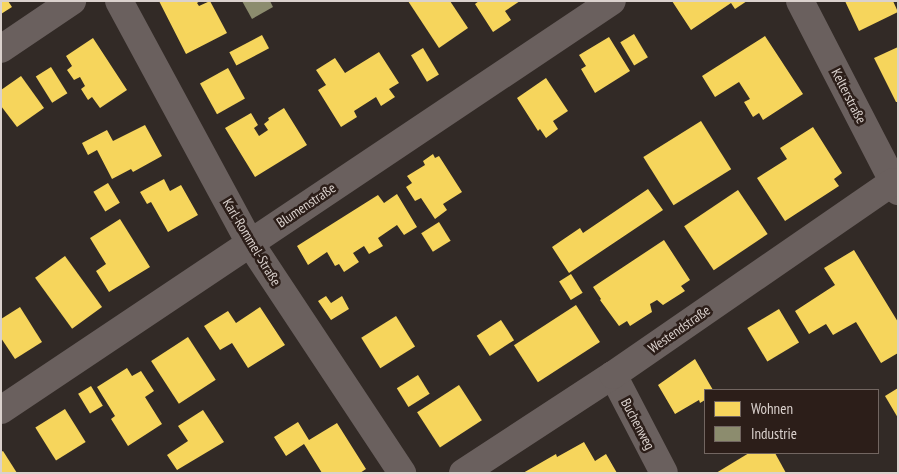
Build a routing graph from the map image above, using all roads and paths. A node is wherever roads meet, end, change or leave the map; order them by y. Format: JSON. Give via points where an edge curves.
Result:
{"nodes":[{"id":1,"x":72,"y":1,"type":"edge"},
{"id":2,"x":119,"y":1,"type":"edge"},
{"id":3,"x":612,"y":1,"type":"edge"},
{"id":4,"x":800,"y":1,"type":"edge"},
{"id":5,"x":1,"y":49,"type":"edge"},
{"id":6,"x":895,"y":186,"type":"edge"},
{"id":7,"x":250,"y":243,"type":"junction"},
{"id":8,"x":613,"y":375,"type":"junction"},
{"id":9,"x":1,"y":410,"type":"edge"},
{"id":10,"x":402,"y":473,"type":"edge"},
{"id":11,"x":463,"y":473,"type":"edge"},
{"id":12,"x":664,"y":473,"type":"edge"}],
"edges":[{"from":1,"to":5,"type":"street"},
{"from":2,"to":7,"type":"street","name":"Karl-Rommel-Straße"},
{"from":3,"to":7,"type":"street","name":"Blumenstraße"},
{"from":4,"to":6,"type":"street","name":"Kelterstraße"},
{"from":6,"to":8,"type":"street","name":"Westendstraße"},
{"from":7,"to":9,"type":"street","name":"Blumenstraße"},
{"from":7,"to":10,"type":"street","name":"Karl-Rommel-Straße"},
{"from":8,"to":11,"type":"street","name":"Westendstraße"},
{"from":8,"to":12,"type":"street","name":"Buchenweg"}]}
